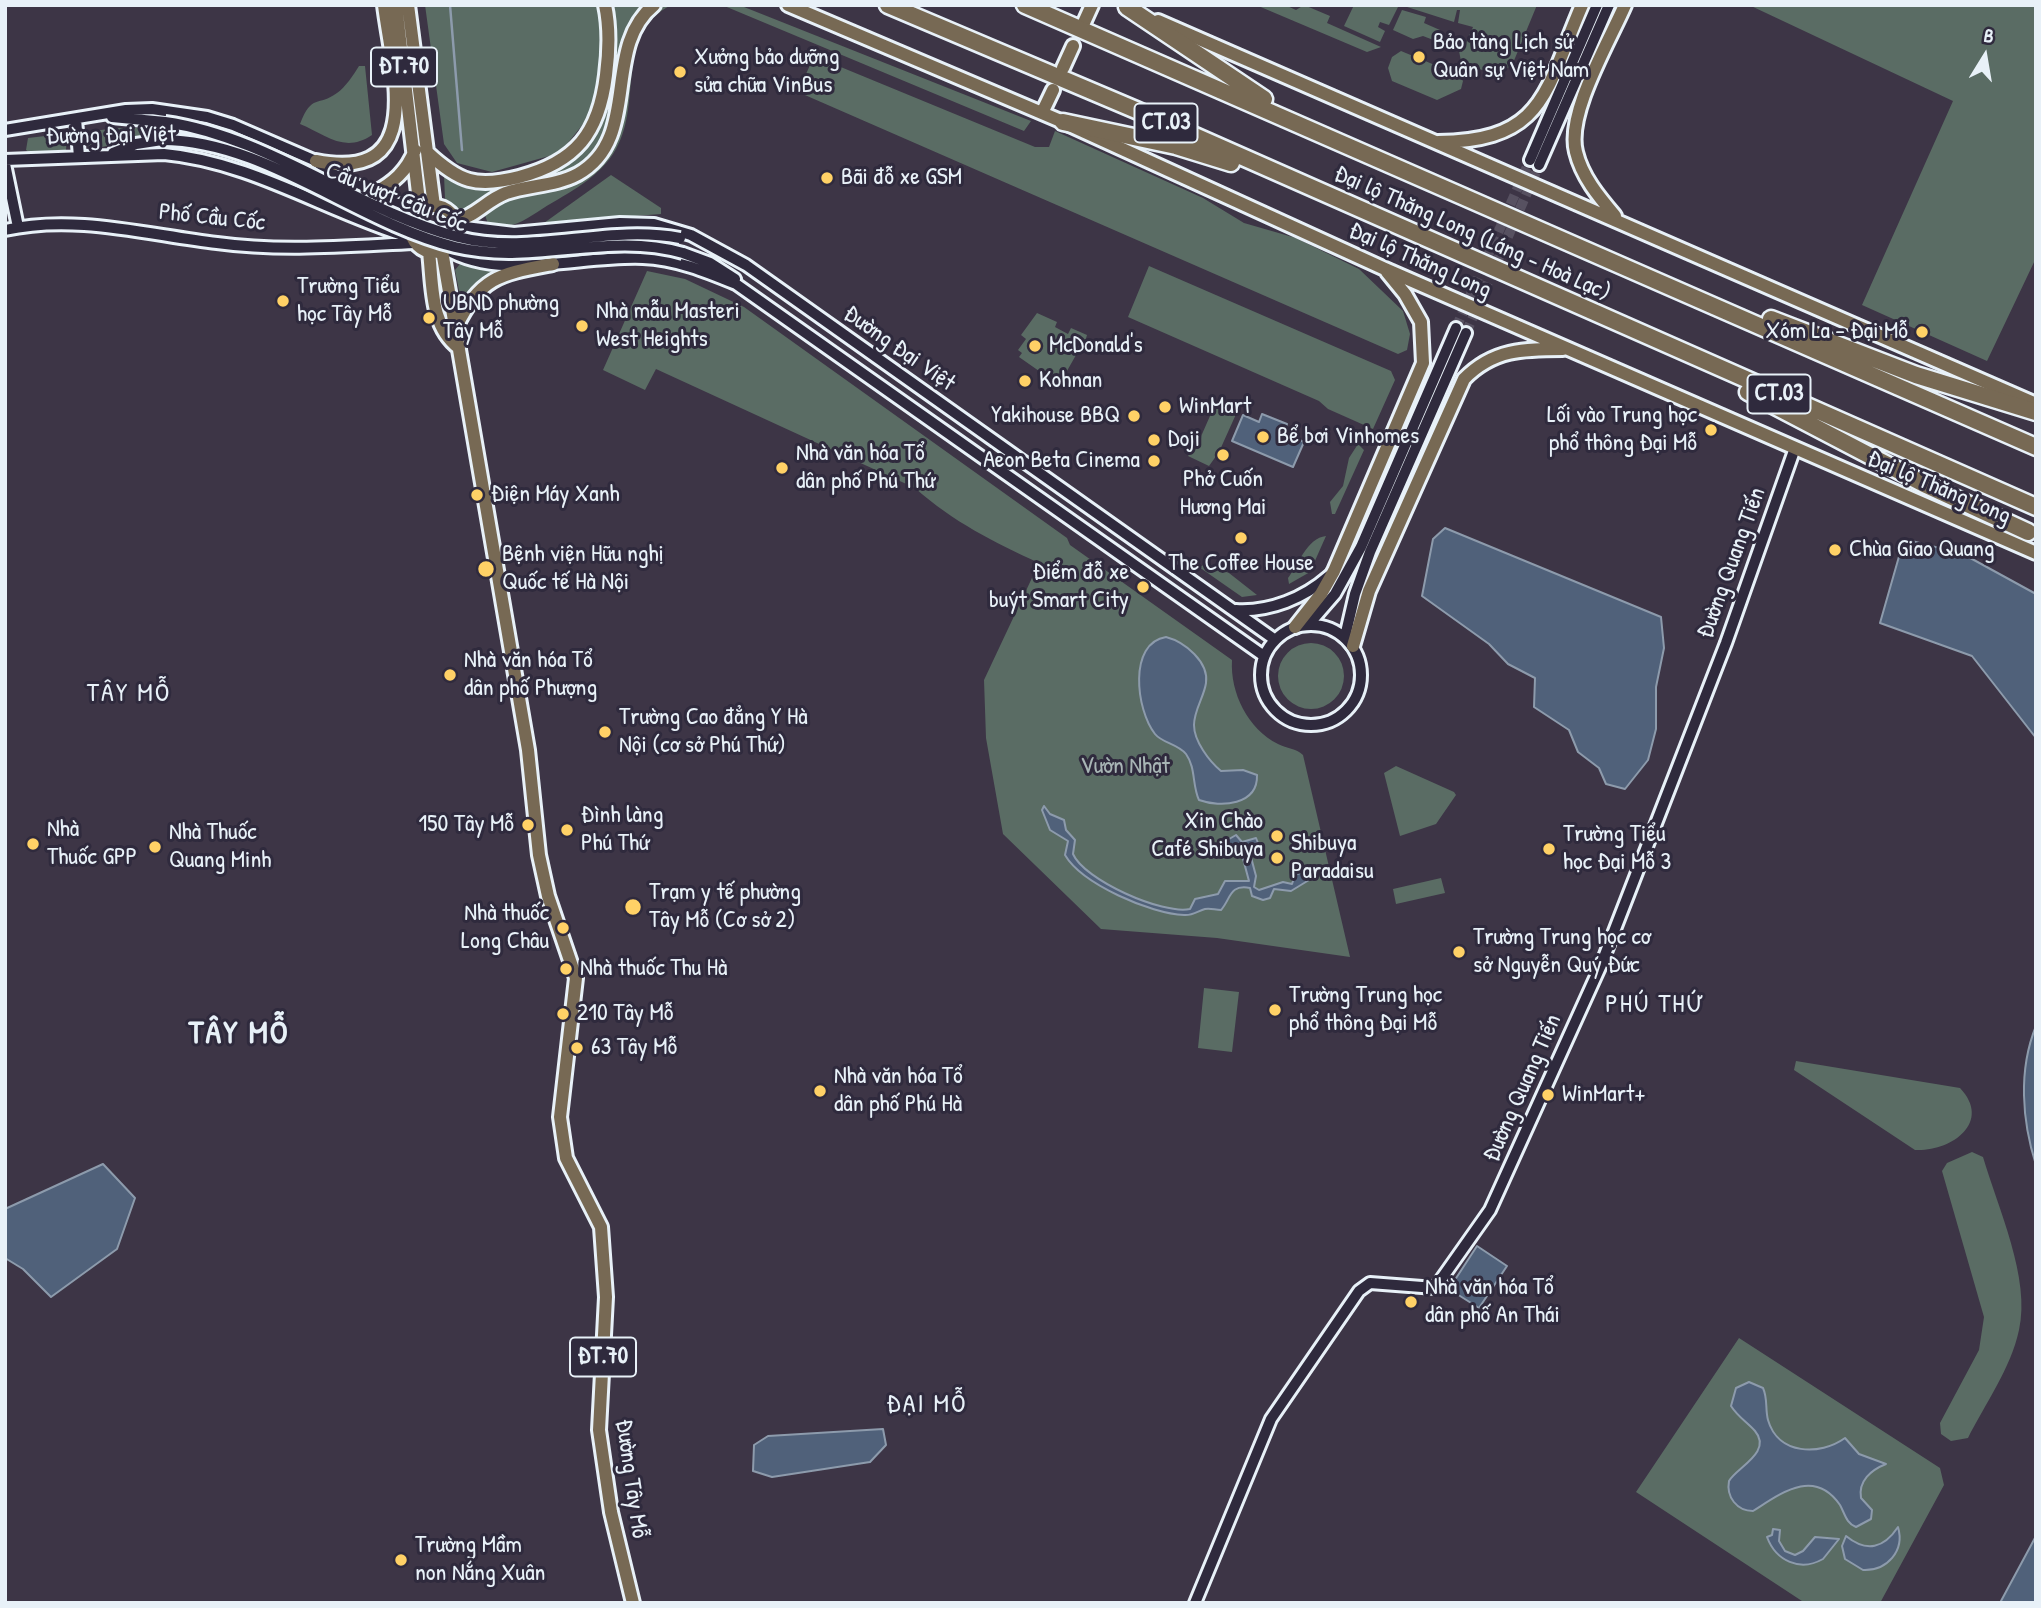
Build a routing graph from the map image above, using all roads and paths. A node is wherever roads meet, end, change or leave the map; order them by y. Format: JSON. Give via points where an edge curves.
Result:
{"nodes":[{"id":1,"x":384,"y":5,"type":"edge"},
{"id":2,"x":396,"y":5,"type":"edge"},
{"id":3,"x":408,"y":5,"type":"edge"},
{"id":4,"x":605,"y":5,"type":"edge"},
{"id":5,"x":654,"y":5,"type":"edge"},
{"id":6,"x":788,"y":5,"type":"edge"},
{"id":7,"x":888,"y":5,"type":"edge"},
{"id":8,"x":1025,"y":5,"type":"edge"},
{"id":9,"x":1092,"y":5,"type":"edge"},
{"id":10,"x":1582,"y":5,"type":"edge"},
{"id":11,"x":1597,"y":5,"type":"edge"},
{"id":12,"x":1609,"y":5,"type":"edge"},
{"id":13,"x":1625,"y":5,"type":"edge"},
{"id":14,"x":1125,"y":6,"type":"edge"},
{"id":15,"x":1082,"y":27,"type":"dead end"},
{"id":16,"x":1073,"y":46,"type":"dead end"},
{"id":17,"x":1063,"y":68,"type":"dead end"},
{"id":18,"x":1053,"y":90,"type":"dead end"},
{"id":19,"x":1042,"y":113,"type":"junction"},
{"id":20,"x":102,"y":116,"type":"junction"},
{"id":21,"x":76,"y":119,"type":"junction"},
{"id":22,"x":1063,"y":122,"type":"junction"},
{"id":23,"x":418,"y":128,"type":"junction"},
{"id":24,"x":5,"y":130,"type":"edge"},
{"id":25,"x":1431,"y":142,"type":"junction"},
{"id":26,"x":421,"y":151,"type":"junction"},
{"id":27,"x":104,"y":156,"type":"junction"},
{"id":28,"x":79,"y":157,"type":"junction"},
{"id":29,"x":316,"y":161,"type":"junction"},
{"id":30,"x":5,"y":162,"type":"edge"},
{"id":31,"x":1410,"y":172,"type":"junction"},
{"id":32,"x":374,"y":193,"type":"junction"},
{"id":33,"x":434,"y":206,"type":"junction"},
{"id":34,"x":419,"y":211,"type":"junction"},
{"id":35,"x":1618,"y":219,"type":"junction"},
{"id":36,"x":456,"y":223,"type":"junction"},
{"id":37,"x":18,"y":228,"type":"junction"},
{"id":38,"x":5,"y":230,"type":"edge"},
{"id":39,"x":413,"y":240,"type":"junction"},
{"id":40,"x":702,"y":243,"type":"junction"},
{"id":41,"x":1573,"y":243,"type":"junction"},
{"id":42,"x":1441,"y":246,"type":"junction"},
{"id":43,"x":439,"y":251,"type":"junction"},
{"id":44,"x":553,"y":264,"type":"junction"},
{"id":45,"x":1385,"y":269,"type":"junction"},
{"id":46,"x":1523,"y":282,"type":"junction"},
{"id":47,"x":753,"y":294,"type":"junction"},
{"id":48,"x":456,"y":328,"type":"junction"},
{"id":49,"x":459,"y":348,"type":"junction"},
{"id":50,"x":1569,"y":349,"type":"junction"},
{"id":51,"x":2036,"y":404,"type":"edge"},
{"id":52,"x":2036,"y":412,"type":"edge"},
{"id":53,"x":2036,"y":447,"type":"edge"},
{"id":54,"x":1795,"y":448,"type":"junction"},
{"id":55,"x":1919,"y":501,"type":"junction"},
{"id":56,"x":2036,"y":507,"type":"edge"},
{"id":57,"x":1125,"y":534,"type":"junction"},
{"id":58,"x":2032,"y":534,"type":"edge"},
{"id":59,"x":1114,"y":549,"type":"junction"},
{"id":60,"x":2036,"y":553,"type":"edge"},
{"id":61,"x":1334,"y":571,"type":"junction"},
{"id":62,"x":1233,"y":610,"type":"junction"},
{"id":63,"x":1310,"y":624,"type":"junction"},
{"id":64,"x":1295,"y":627,"type":"junction"},
{"id":65,"x":1274,"y":639,"type":"junction"},
{"id":66,"x":1349,"y":642,"type":"junction"},
{"id":67,"x":1264,"y":656,"type":"junction"},
{"id":68,"x":633,"y":1603,"type":"edge"},
{"id":69,"x":1195,"y":1603,"type":"edge"}],
"edges":[{"from":1,"to":29,"type":"main road","via":[[397,113],[392,137],[382,152],[366,160],[338,165]]},
{"from":2,"to":23,"type":"main road","number":"ĐT.70"},
{"from":3,"to":23,"type":"main road","number":"ĐT.70"},
{"from":4,"to":26,"type":"main road","via":[[609,46],[603,100],[589,134],[569,155],[527,175],[481,183],[460,178]]},
{"from":5,"to":36,"type":"main road","via":[[629,39],[616,122],[605,149],[566,180],[494,198]]},
{"from":6,"to":19,"type":"main road","name":"Đại lộ Thăng Long"},
{"from":7,"to":42,"type":"highway","name":"Đại lộ Thăng Long (Láng - Hoà Lạc)","number":"CT.03"},
{"from":8,"to":31,"type":"highway","name":"Đại lộ Thăng Long (Láng - Hoà Lạc)","number":"CT.03"},
{"from":9,"to":15,"type":"main road"},
{"from":10,"to":25,"type":"main road","via":[[1541,98],[1519,124],[1480,140]]},
{"from":11,"to":12,"type":"street","via":[[1534,162]]},
{"from":13,"to":35,"type":"main road","via":[[1574,133],[1587,180]]},
{"from":14,"to":25,"type":"main road"},
{"from":14,"to":31,"type":"highway","via":[[1279,108],[1351,138]]},
{"from":16,"to":17,"type":"main road"},
{"from":18,"to":19,"type":"main road"},
{"from":19,"to":22,"type":"main road","name":"Đại lộ Thăng Long"},
{"from":20,"to":21,"type":"street","name":"Đường Đại Việt"},
{"from":20,"to":29,"type":"street","name":"Đường Đại Việt","via":[[152,109],[207,117]]},
{"from":20,"to":40,"type":"street","name":"Cầu vượt Cầu Cốc","bridge":true,"via":[[195,127],[228,138],[421,224],[464,238],[511,244],[629,232]]},
{"from":21,"to":24,"type":"street","name":"Đường Đại Việt"},
{"from":21,"to":28,"type":"street"},
{"from":22,"to":42,"type":"highway","via":[[1217,157],[1388,230]]},
{"from":22,"to":45,"type":"main road","name":"Đại lộ Thăng Long"},
{"from":23,"to":26,"type":"main road","number":"ĐT.70"},
{"from":25,"to":35,"type":"main road"},
{"from":26,"to":32,"type":"main road","via":[[391,184]]},
{"from":26,"to":33,"type":"main road","number":"ĐT.70"},
{"from":26,"to":34,"type":"main road","number":"ĐT.70"},
{"from":27,"to":28,"type":"street","name":"Đường Đại Việt"},
{"from":27,"to":39,"type":"street","name":"Đường Đại Việt","via":[[164,154],[217,163]]},
{"from":27,"to":47,"type":"street","name":"Cầu vượt Cầu Cốc","bridge":true,"via":[[162,140],[217,146],[422,237],[468,250],[536,254],[625,244],[683,253],[727,273]]},
{"from":28,"to":30,"type":"street","name":"Đường Đại Việt"},
{"from":29,"to":32,"type":"street","name":"Đường Đại Việt"},
{"from":30,"to":37,"type":"street"},
{"from":31,"to":41,"type":"highway","name":"Đại lộ Thăng Long (Láng - Hoà Lạc)","number":"CT.03"},
{"from":32,"to":34,"type":"street","name":"Đường Đại Việt"},
{"from":33,"to":34,"type":"main road"},
{"from":33,"to":36,"type":"main road","via":[[447,210]]},
{"from":34,"to":39,"type":"main road","via":[[411,225]]},
{"from":35,"to":51,"type":"main road"},
{"from":36,"to":40,"type":"street","name":"Đường Đại Việt","via":[[514,233],[638,223],[678,230]]},
{"from":36,"to":43,"type":"main road","via":[[456,237]]},
{"from":37,"to":38,"type":"street","name":"Phố Cầu Cốc"},
{"from":37,"to":39,"type":"street","name":"Phố Cầu Cốc","via":[[94,225],[219,244],[336,248]]},
{"from":39,"to":43,"type":"main road"},
{"from":40,"to":57,"type":"street","name":"Đường Đại Việt","via":[[746,265]]},
{"from":41,"to":52,"type":"highway","via":[[1635,262],[1734,306],[1916,375]]},
{"from":41,"to":53,"type":"highway","name":"Đại lộ Thăng Long (Láng - Hoà Lạc)","number":"CT.03"},
{"from":42,"to":46,"type":"highway","name":"Đại lộ Thăng Long (Láng - Hoà Lạc)","number":"CT.03"},
{"from":43,"to":44,"type":"street","name":"Đường Đại Việt","via":[[489,263]]},
{"from":43,"to":48,"type":"main road","number":"ĐT.70"},
{"from":43,"to":49,"type":"main road","number":"ĐT.70","via":[[438,322]]},
{"from":44,"to":47,"type":"street","name":"Đường Đại Việt","via":[[661,259],[716,276]]},
{"from":44,"to":48,"type":"main road","via":[[486,284],[467,303]]},
{"from":45,"to":50,"type":"main road","name":"Đại lộ Thăng Long"},
{"from":45,"to":61,"type":"main road","via":[[1421,323],[1423,363]]},
{"from":46,"to":56,"type":"highway","name":"Đại lộ Thăng Long (Láng - Hoà Lạc)","number":"CT.03"},
{"from":46,"to":58,"type":"highway"},
{"from":47,"to":59,"type":"street","name":"Đường Đại Việt"},
{"from":48,"to":49,"type":"main road","number":"ĐT.70"},
{"from":49,"to":68,"type":"main road","name":"Đường Tây Mỗ","number":"ĐT.70","via":[[528,750],[539,855],[576,978],[560,1117],[566,1158],[601,1227],[606,1297],[599,1430],[611,1512]]},
{"from":50,"to":54,"type":"main road","name":"Đại lộ Thăng Long"},
{"from":50,"to":66,"type":"main road","via":[[1504,352],[1488,358],[1464,379]]},
{"from":54,"to":55,"type":"main road","name":"Đại lộ Thăng Long"},
{"from":54,"to":69,"type":"street","name":"Đường Quang Tiến","via":[[1726,643],[1601,965],[1490,1210],[1435,1288],[1370,1283],[1359,1292],[1271,1419]]},
{"from":55,"to":58,"type":"main road"},
{"from":55,"to":60,"type":"main road","name":"Đại lộ Thăng Long"},
{"from":57,"to":59,"type":"street"},
{"from":57,"to":62,"type":"street","name":"Đường Đại Việt"},
{"from":59,"to":67,"type":"street","name":"Đường Đại Việt"},
{"from":61,"to":62,"type":"street","via":[[1313,590],[1285,603],[1253,611]]},
{"from":61,"to":64,"type":"main road"},
{"from":62,"to":65,"type":"street","name":"Đường Đại Việt"},
{"from":63,"to":64,"type":"street"},
{"from":63,"to":66,"type":"street","via":[[1322,625]]},
{"from":63,"to":66,"type":"street","via":[[1335,594],[1361,547],[1461,331],[1370,552],[1355,594]]},
{"from":64,"to":65,"type":"street"},
{"from":65,"to":67,"type":"street"},
{"from":66,"to":67,"type":"street","via":[[1360,661],[1357,696],[1339,717],[1308,725],[1279,714],[1268,702],[1261,687]]}]}
